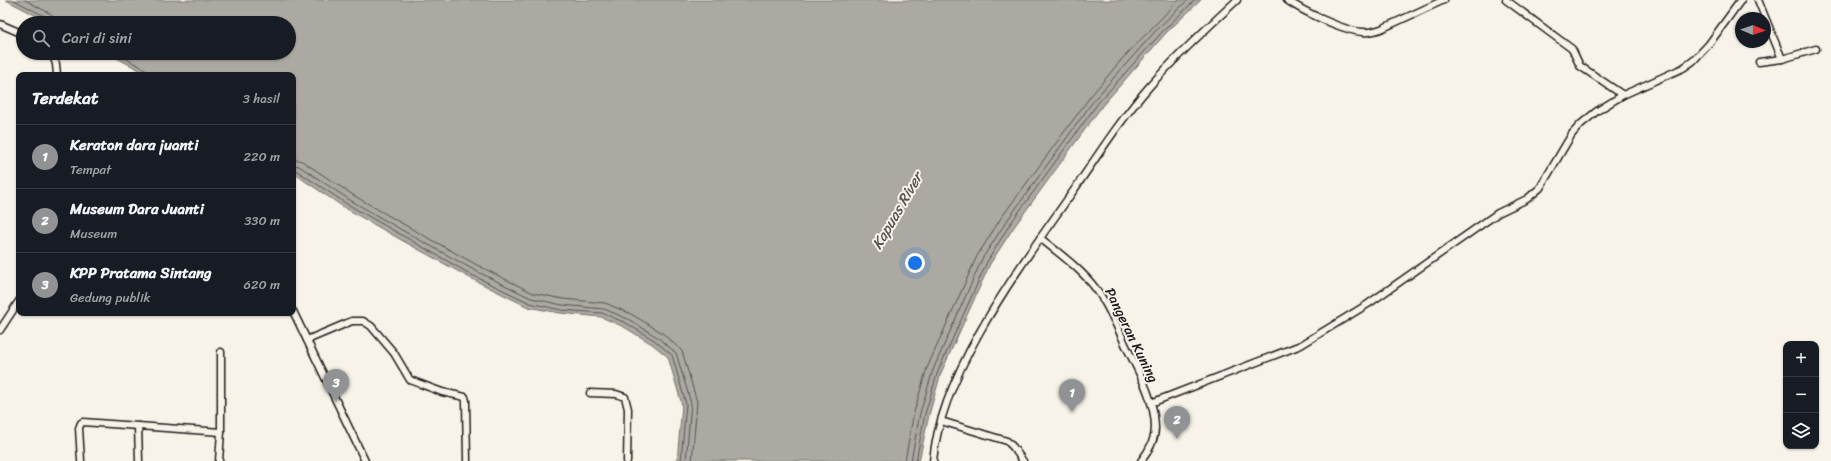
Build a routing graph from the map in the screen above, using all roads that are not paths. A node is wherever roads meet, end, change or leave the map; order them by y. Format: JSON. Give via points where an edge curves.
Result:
{"nodes":[{"id":1,"x":1237,"y":0,"type":"edge"},
{"id":2,"x":1287,"y":0,"type":"edge"},
{"id":3,"x":1444,"y":0,"type":"edge"},
{"id":4,"x":1506,"y":0,"type":"edge"},
{"id":5,"x":1741,"y":0,"type":"edge"},
{"id":6,"x":1758,"y":0,"type":"edge"},
{"id":7,"x":0,"y":24,"type":"edge"},
{"id":8,"x":16,"y":31,"type":"edge"},
{"id":9,"x":1816,"y":49,"type":"dead end"},
{"id":10,"x":1782,"y":59,"type":"junction"},
{"id":11,"x":54,"y":60,"type":"edge"},
{"id":12,"x":1759,"y":62,"type":"dead end"},
{"id":13,"x":57,"y":72,"type":"edge"},
{"id":14,"x":1622,"y":95,"type":"junction"},
{"id":15,"x":1040,"y":238,"type":"junction"},
{"id":16,"x":16,"y":306,"type":"edge"},
{"id":17,"x":295,"y":316,"type":"edge"},
{"id":18,"x":0,"y":330,"type":"edge"},
{"id":19,"x":307,"y":340,"type":"junction"},
{"id":20,"x":221,"y":352,"type":"dead end"},
{"id":21,"x":590,"y":393,"type":"dead end"},
{"id":22,"x":1151,"y":403,"type":"junction"},
{"id":23,"x":941,"y":422,"type":"junction"},
{"id":24,"x":138,"y":426,"type":"junction"},
{"id":25,"x":221,"y":432,"type":"junction"},
{"id":26,"x":81,"y":461,"type":"edge"},
{"id":27,"x":139,"y":461,"type":"edge"},
{"id":28,"x":219,"y":461,"type":"edge"},
{"id":29,"x":365,"y":461,"type":"edge"},
{"id":30,"x":468,"y":461,"type":"edge"},
{"id":31,"x":627,"y":461,"type":"edge"},
{"id":32,"x":933,"y":461,"type":"edge"},
{"id":33,"x":1023,"y":461,"type":"edge"},
{"id":34,"x":1141,"y":461,"type":"edge"}],
"edges":[{"from":1,"to":15,"type":"street","via":[[1191,43],[1136,102]]},
{"from":2,"to":3,"type":"street","via":[[1310,14],[1345,28],[1374,32]]},
{"from":4,"to":14,"type":"street","via":[[1572,49],[1580,66]]},
{"from":5,"to":14,"type":"street","via":[[1709,44],[1693,61]]},
{"from":6,"to":10,"type":"street"},
{"from":7,"to":8,"type":"street"},
{"from":9,"to":10,"type":"street"},
{"from":10,"to":12,"type":"street"},
{"from":11,"to":13,"type":"street"},
{"from":14,"to":22,"type":"street","via":[[1576,129],[1537,191],[1527,199],[1498,212],[1368,304],[1308,341]]},
{"from":15,"to":22,"type":"street","name":"Pangeran Kuning","via":[[1073,265],[1096,290],[1107,307]]},
{"from":15,"to":23,"type":"street","via":[[976,339],[957,378]]},
{"from":16,"to":18,"type":"street"},
{"from":17,"to":19,"type":"street"},
{"from":19,"to":29,"type":"street"},
{"from":19,"to":30,"type":"street","via":[[352,321],[363,320],[394,353],[410,380],[442,392],[465,397]]},
{"from":20,"to":25,"type":"street"},
{"from":21,"to":31,"type":"street","via":[[625,397],[628,409]]},
{"from":22,"to":34,"type":"street","name":"Pangeran Kuning","via":[[1155,420],[1154,437],[1151,447]]},
{"from":23,"to":32,"type":"street"},
{"from":23,"to":33,"type":"street","via":[[1006,442]]},
{"from":24,"to":25,"type":"street"},
{"from":24,"to":26,"type":"street","via":[[81,423]]},
{"from":24,"to":27,"type":"street"},
{"from":25,"to":28,"type":"street"}]}
